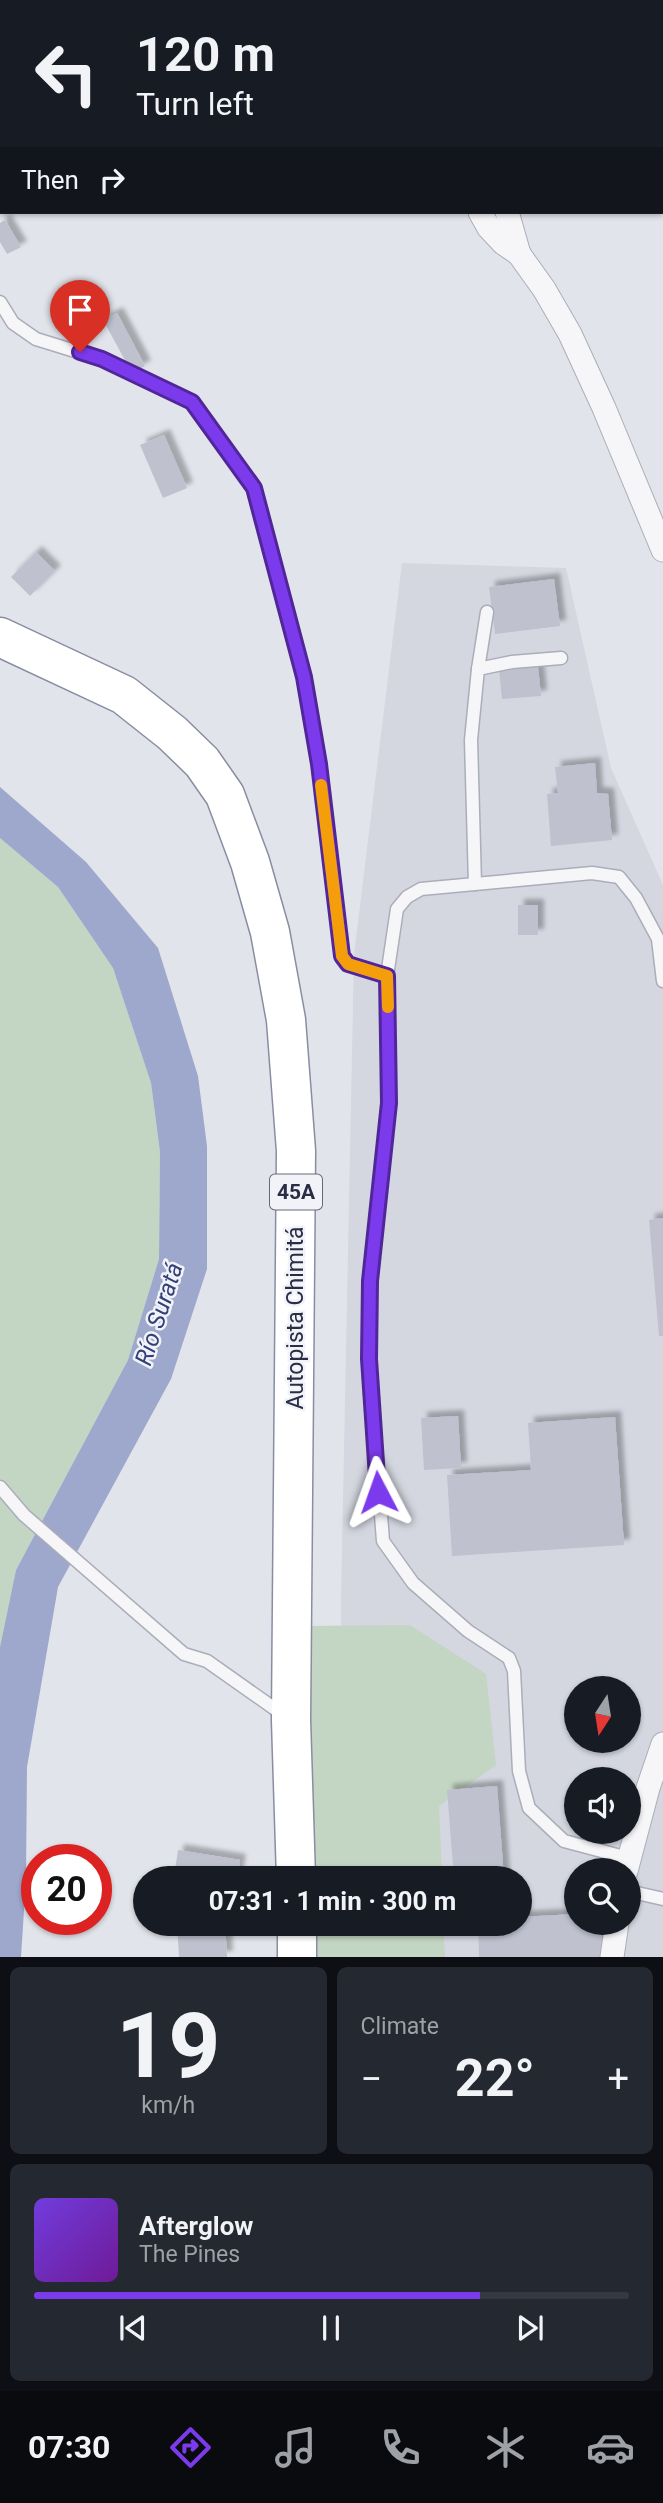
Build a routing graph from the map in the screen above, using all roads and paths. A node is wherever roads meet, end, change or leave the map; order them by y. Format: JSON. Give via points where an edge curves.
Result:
{"nodes":[{"id":1,"x":481,"y":214,"type":"edge"},
{"id":2,"x":508,"y":214,"type":"edge"},
{"id":3,"x":519,"y":254,"type":"junction"},
{"id":4,"x":0,"y":302,"type":"edge"},
{"id":5,"x":663,"y":550,"type":"edge"},
{"id":6,"x":487,"y":612,"type":"dead end"},
{"id":7,"x":0,"y":637,"type":"edge"},
{"id":8,"x":561,"y":658,"type":"dead end"},
{"id":9,"x":478,"y":669,"type":"junction"},
{"id":10,"x":475,"y":884,"type":"junction"},
{"id":11,"x":387,"y":976,"type":"junction"},
{"id":12,"x":663,"y":981,"type":"edge"},
{"id":13,"x":0,"y":1486,"type":"edge"},
{"id":14,"x":291,"y":1720,"type":"junction"},
{"id":15,"x":663,"y":1744,"type":"edge"},
{"id":16,"x":611,"y":1858,"type":"edge"},
{"id":17,"x":629,"y":1858,"type":"edge"},
{"id":18,"x":296,"y":1866,"type":"edge"},
{"id":19,"x":641,"y":1894,"type":"edge"},
{"id":20,"x":663,"y":1899,"type":"edge"},
{"id":21,"x":615,"y":1935,"type":"edge"},
{"id":22,"x":297,"y":1936,"type":"edge"},
{"id":23,"x":297,"y":1957,"type":"edge"},
{"id":24,"x":612,"y":1957,"type":"edge"}],
"edges":[{"from":1,"to":3,"type":"street","via":[[503,243]]},
{"from":2,"to":3,"type":"street"},
{"from":3,"to":5,"type":"street","via":[[570,334]]},
{"from":4,"to":11,"type":"lane","via":[[13,323],[36,339],[102,359],[192,402],[254,488],[304,677],[342,956],[348,964]]},
{"from":6,"to":9,"type":"lane"},
{"from":7,"to":14,"type":"highway","name":"Autopista Chimitá","number":"45A","via":[[124,695],[202,762],[225,795],[270,932],[286,1020],[296,1151]]},
{"from":8,"to":9,"type":"lane"},
{"from":9,"to":10,"type":"lane","via":[[471,740]]},
{"from":10,"to":11,"type":"lane","via":[[421,889],[407,897],[397,909]]},
{"from":10,"to":12,"type":"lane","via":[[592,873],[620,877],[658,939]]},
{"from":11,"to":16,"type":"lane","via":[[389,1103],[370,1294],[369,1359],[383,1541],[413,1583],[468,1631],[509,1657],[519,1771],[529,1808],[564,1841]]},
{"from":13,"to":14,"type":"lane","via":[[24,1515],[184,1654],[206,1661]]},
{"from":14,"to":18,"type":"highway","name":"Autopista Chimitá","number":"45A"},
{"from":15,"to":17,"type":"street"},
{"from":19,"to":20,"type":"lane"},
{"from":21,"to":24,"type":"street"},
{"from":22,"to":23,"type":"highway"}]}
